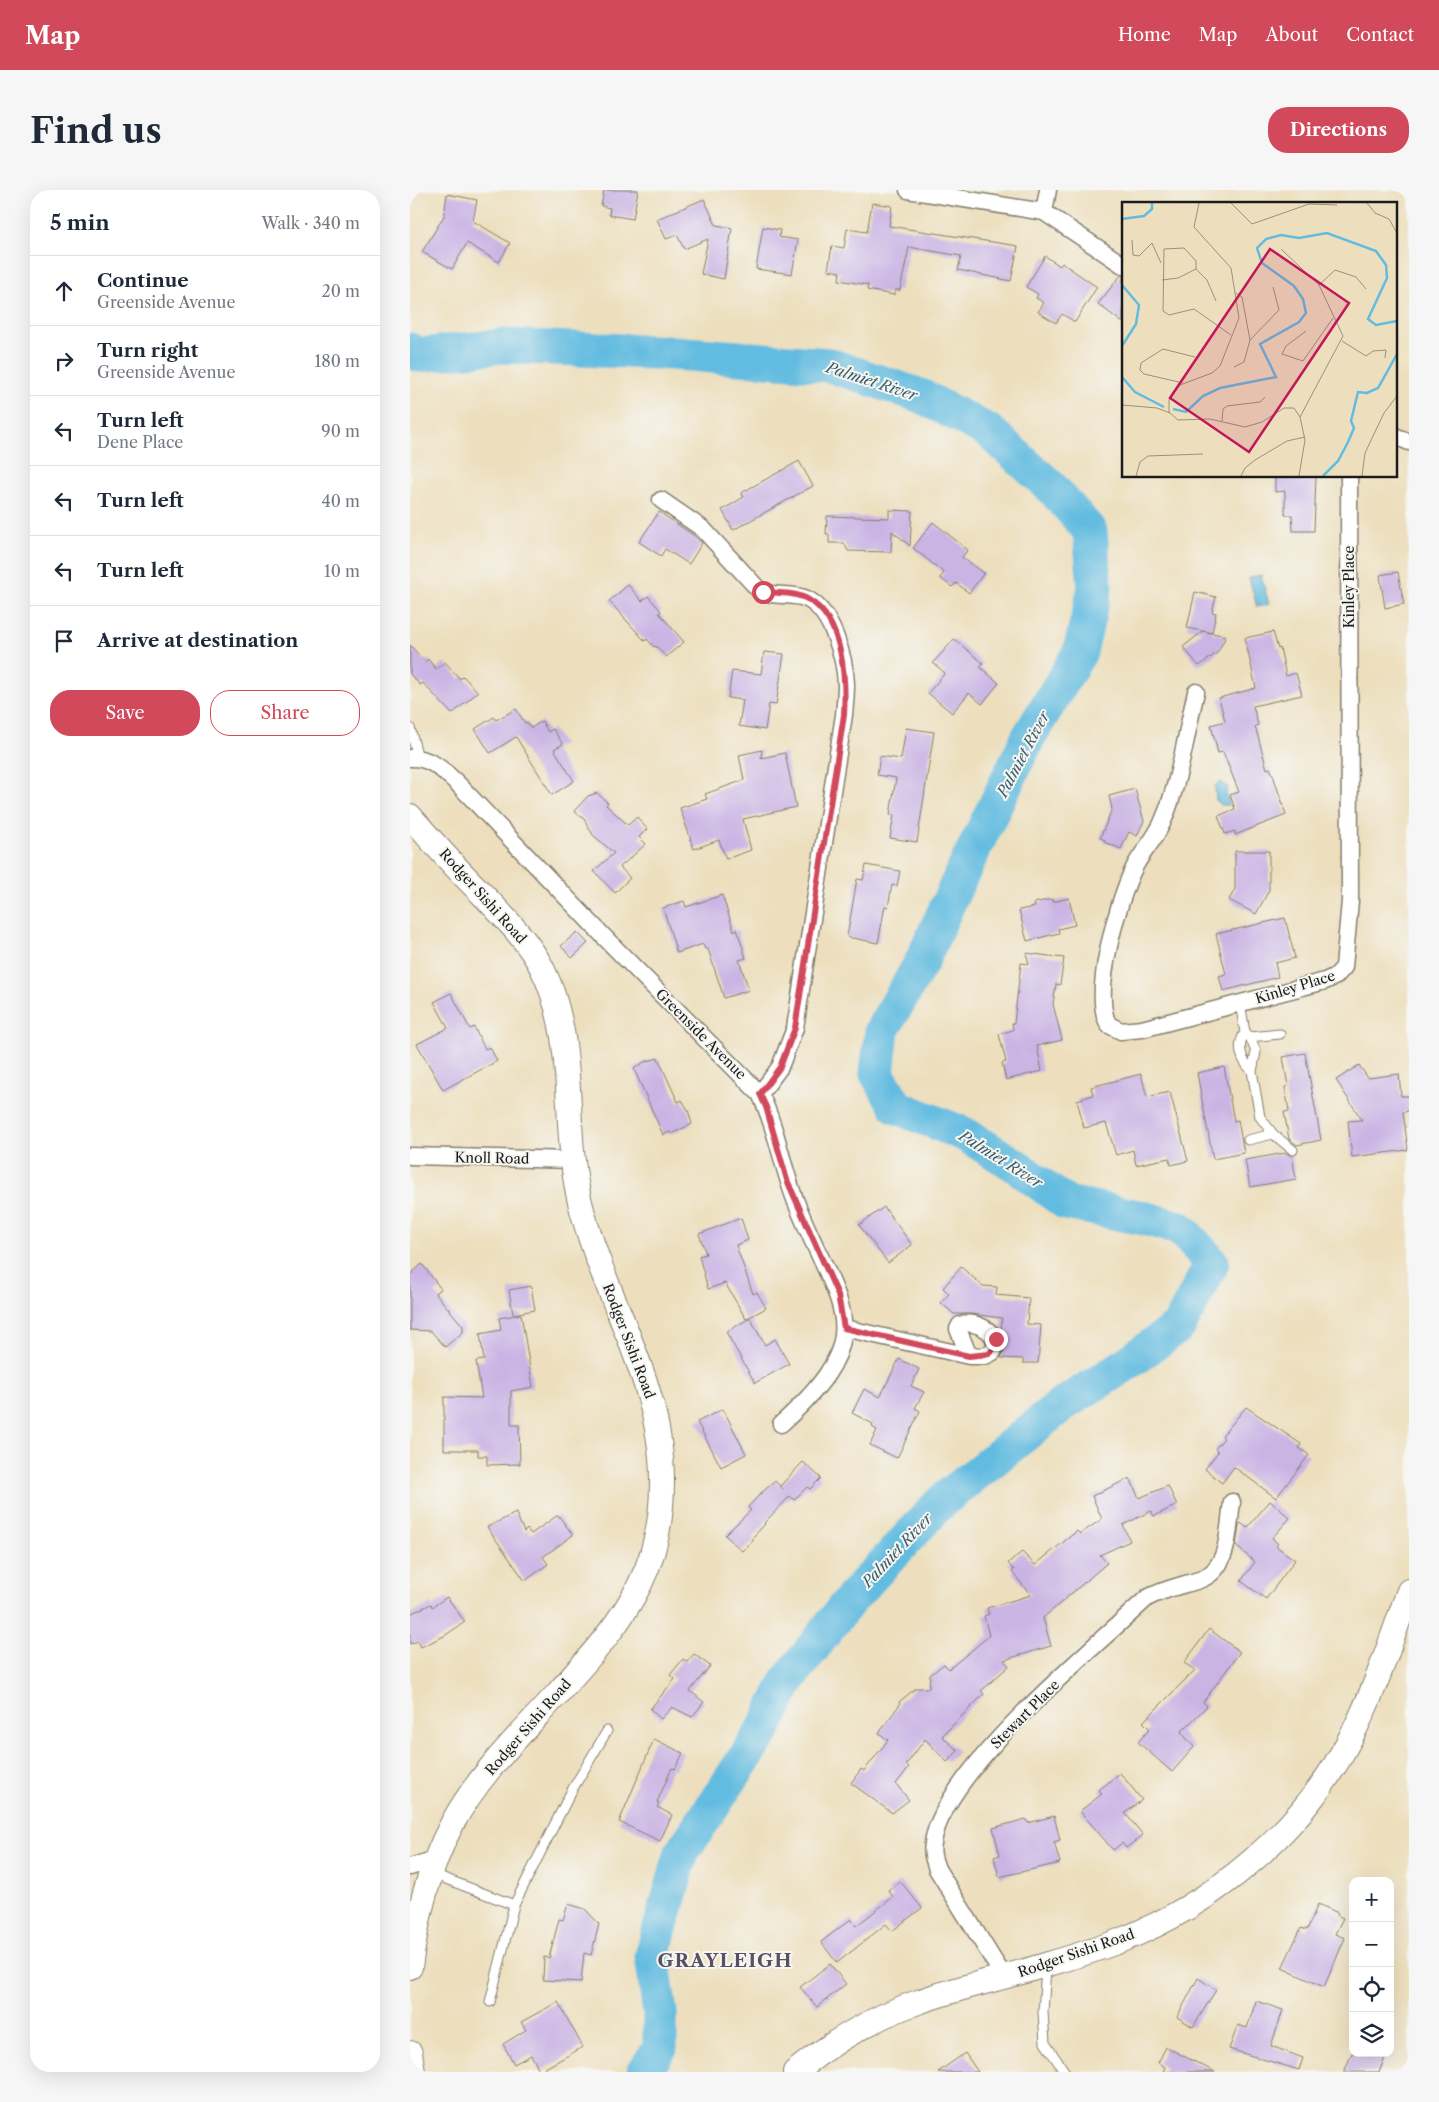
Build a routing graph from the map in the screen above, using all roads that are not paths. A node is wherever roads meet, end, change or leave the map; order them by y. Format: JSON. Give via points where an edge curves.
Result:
{"nodes":[{"id":1,"x":908,"y":190,"type":"edge"},
{"id":2,"x":1048,"y":190,"type":"edge"},
{"id":3,"x":1044,"y":212,"type":"junction"},
{"id":4,"x":1122,"y":264,"type":"edge"},
{"id":5,"x":1396,"y":436,"type":"edge"},
{"id":6,"x":1409,"y":442,"type":"edge"},
{"id":7,"x":1348,"y":478,"type":"edge"},
{"id":8,"x":661,"y":500,"type":"dead end"},
{"id":9,"x":1196,"y":692,"type":"dead end"},
{"id":10,"x":410,"y":728,"type":"edge"},
{"id":11,"x":414,"y":758,"type":"edge"},
{"id":12,"x":410,"y":816,"type":"edge"},
{"id":13,"x":1240,"y":1003,"type":"junction"},
{"id":14,"x":1280,"y":1034,"type":"dead end"},
{"id":15,"x":1248,"y":1035,"type":"junction"},
{"id":16,"x":1252,"y":1071,"type":"junction"},
{"id":17,"x":760,"y":1094,"type":"junction"},
{"id":18,"x":1273,"y":1134,"type":"junction"},
{"id":19,"x":1248,"y":1140,"type":"dead end"},
{"id":20,"x":1293,"y":1150,"type":"dead end"},
{"id":21,"x":410,"y":1156,"type":"edge"},
{"id":22,"x":573,"y":1160,"type":"junction"},
{"id":23,"x":844,"y":1328,"type":"junction"},
{"id":24,"x":969,"y":1356,"type":"dead end"},
{"id":25,"x":781,"y":1424,"type":"dead end"},
{"id":26,"x":1232,"y":1502,"type":"dead end"},
{"id":27,"x":1409,"y":1591,"type":"edge"},
{"id":28,"x":608,"y":1732,"type":"dead end"},
{"id":29,"x":426,"y":1866,"type":"edge"},
{"id":30,"x":514,"y":1905,"type":"junction"},
{"id":31,"x":1046,"y":1965,"type":"junction"},
{"id":32,"x":410,"y":1967,"type":"edge"},
{"id":33,"x":1004,"y":1977,"type":"junction"},
{"id":34,"x":490,"y":2002,"type":"dead end"},
{"id":35,"x":410,"y":2053,"type":"edge"},
{"id":36,"x":413,"y":2072,"type":"edge"},
{"id":37,"x":795,"y":2072,"type":"edge"},
{"id":38,"x":1065,"y":2072,"type":"edge"}],
"edges":[{"from":1,"to":3,"type":"street"},
{"from":2,"to":3,"type":"street"},
{"from":3,"to":4,"type":"street"},
{"from":5,"to":6,"type":"street"},
{"from":7,"to":13,"type":"street","name":"Kinley Place","via":[[1350,901],[1344,967],[1325,981]]},
{"from":8,"to":17,"type":"street","via":[[703,529],[759,590],[810,600],[829,623],[842,659],[846,685],[844,715],[795,1028],[780,1067]]},
{"from":9,"to":13,"type":"street","name":"Kinley Place","via":[[1163,822],[1136,865],[1118,908],[1110,945],[1104,1018],[1113,1029],[1131,1031]]},
{"from":10,"to":11,"type":"lane","name":"Greenside Avenue"},
{"from":11,"to":17,"type":"street","name":"Greenside Avenue","via":[[429,761],[458,784]]},
{"from":12,"to":22,"type":"main road","name":"Rodger Sishi Road","via":[[528,945],[542,968],[559,1016],[565,1048]]},
{"from":13,"to":15,"type":"lane"},
{"from":14,"to":15,"type":"lane"},
{"from":15,"to":16,"type":"lane","via":[[1256,1052]]},
{"from":15,"to":16,"type":"lane","via":[[1241,1040],[1240,1049],[1243,1060]]},
{"from":16,"to":18,"type":"lane","via":[[1260,1117]]},
{"from":17,"to":23,"type":"street","via":[[787,1180],[838,1295]]},
{"from":18,"to":19,"type":"lane"},
{"from":18,"to":20,"type":"lane"},
{"from":21,"to":22,"type":"street","name":"Knoll Road"},
{"from":22,"to":29,"type":"main road","name":"Rodger Sishi Road","via":[[578,1195],[592,1246],[642,1368],[656,1417],[662,1454],[660,1525],[653,1552],[627,1609],[589,1658],[488,1772]]},
{"from":23,"to":24,"type":"street"},
{"from":23,"to":25,"type":"street","via":[[837,1359],[823,1382]]},
{"from":26,"to":33,"type":"street","name":"Stewart Place","via":[[1222,1558],[1214,1572],[1147,1598],[984,1754],[949,1803],[936,1830],[933,1856],[940,1876]]},
{"from":27,"to":31,"type":"main road","name":"Rodger Sishi Road","via":[[1372,1693],[1350,1739],[1320,1786],[1263,1852],[1233,1876],[1162,1922],[1121,1941]]},
{"from":28,"to":30,"type":"lane","via":[[572,1790]]},
{"from":29,"to":30,"type":"lane"},
{"from":29,"to":32,"type":"main road","name":"Rodger Sishi Road"},
{"from":30,"to":34,"type":"lane"},
{"from":31,"to":33,"type":"main road","name":"Rodger Sishi Road"},
{"from":31,"to":38,"type":"lane","via":[[1045,2043]]},
{"from":33,"to":37,"type":"main road","name":"Rodger Sishi Road","via":[[920,2001],[881,2017],[846,2036]]},
{"from":35,"to":36,"type":"main road"}]}
